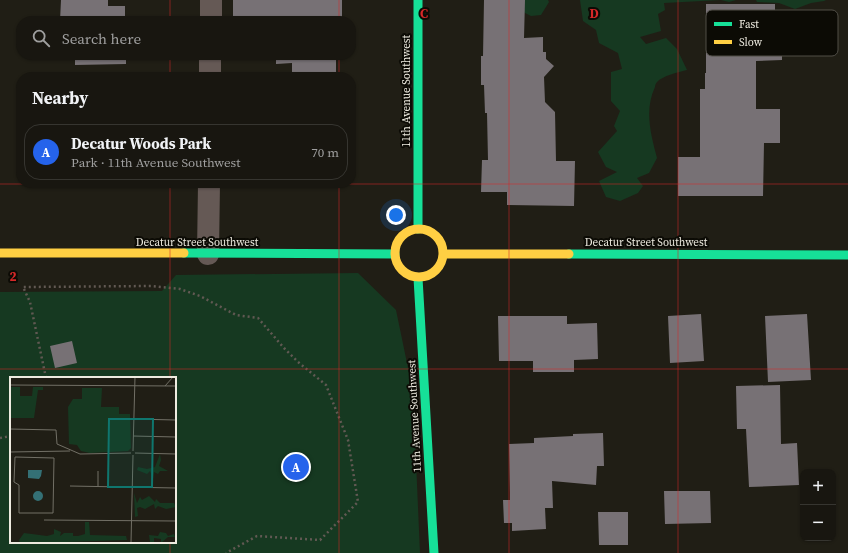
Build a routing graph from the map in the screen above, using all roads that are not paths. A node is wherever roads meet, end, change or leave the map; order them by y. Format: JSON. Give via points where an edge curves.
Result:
{"nodes":[{"id":1,"x":211,"y":0,"type":"edge"},
{"id":2,"x":418,"y":0,"type":"edge"},
{"id":3,"x":210,"y":16,"type":"edge"},
{"id":4,"x":210,"y":60,"type":"edge"},
{"id":5,"x":210,"y":72,"type":"edge"},
{"id":6,"x":209,"y":188,"type":"edge"},
{"id":7,"x":418,"y":229,"type":"junction"},
{"id":8,"x":0,"y":253,"type":"edge"},
{"id":9,"x":208,"y":254,"type":"junction"},
{"id":10,"x":395,"y":254,"type":"junction"},
{"id":11,"x":443,"y":254,"type":"junction"},
{"id":12,"x":848,"y":255,"type":"edge"},
{"id":13,"x":418,"y":278,"type":"junction"},
{"id":14,"x":434,"y":553,"type":"edge"}],
"edges":[{"from":1,"to":3,"type":"street"},
{"from":2,"to":7,"type":"street","name":"11th Avenue Southwest"},
{"from":4,"to":5,"type":"street"},
{"from":6,"to":9,"type":"street"},
{"from":7,"to":10,"type":"street","via":[[404,234],[398,240]]},
{"from":7,"to":11,"type":"street","via":[[435,235],[440,241]]},
{"from":8,"to":9,"type":"street","name":"Decatur Street Southwest"},
{"from":9,"to":10,"type":"street","name":"Decatur Street Southwest"},
{"from":10,"to":13,"type":"street","via":[[397,265],[409,276]]},
{"from":11,"to":12,"type":"street","name":"Decatur Street Southwest"},
{"from":11,"to":13,"type":"street","via":[[437,270],[431,275]]},
{"from":13,"to":14,"type":"street","name":"11th Avenue Southwest"}]}
